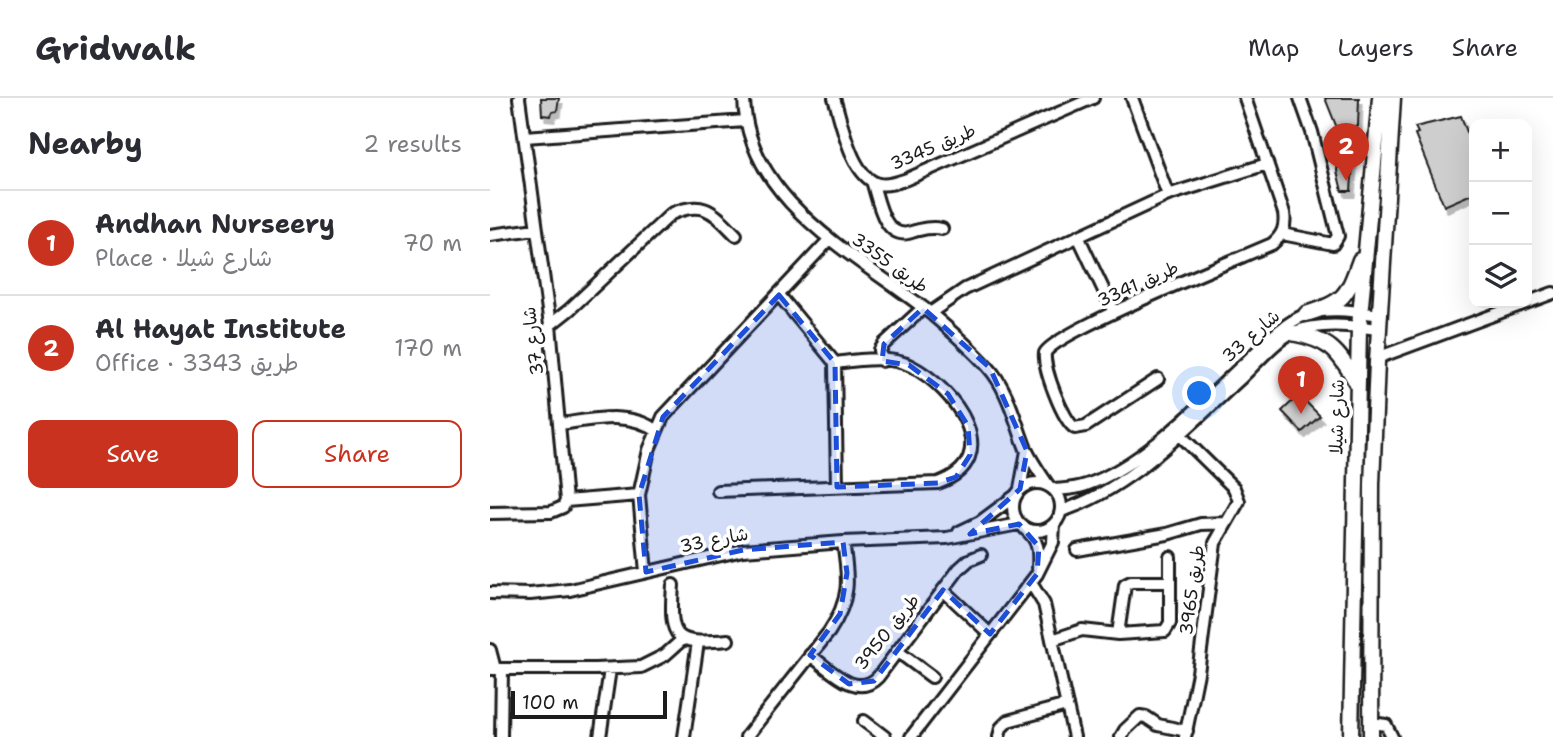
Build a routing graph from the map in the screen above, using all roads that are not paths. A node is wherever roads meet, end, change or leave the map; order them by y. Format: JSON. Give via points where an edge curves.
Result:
{"nodes":[{"id":1,"x":519,"y":98,"type":"edge"},
{"id":2,"x":744,"y":98,"type":"edge"},
{"id":3,"x":834,"y":98,"type":"edge"},
{"id":4,"x":1093,"y":98,"type":"edge"},
{"id":5,"x":1132,"y":98,"type":"edge"},
{"id":6,"x":1245,"y":98,"type":"edge"},
{"id":7,"x":1300,"y":98,"type":"edge"},
{"id":8,"x":1380,"y":98,"type":"edge"},
{"id":9,"x":1394,"y":98,"type":"edge"},
{"id":10,"x":745,"y":121,"type":"junction"},
{"id":11,"x":525,"y":138,"type":"junction"},
{"id":12,"x":1267,"y":164,"type":"junction"},
{"id":13,"x":872,"y":181,"type":"junction"},
{"id":14,"x":1168,"y":195,"type":"junction"},
{"id":15,"x":536,"y":229,"type":"junction"},
{"id":16,"x":942,"y":229,"type":"dead end"},
{"id":17,"x":736,"y":234,"type":"dead end"},
{"id":18,"x":1282,"y":234,"type":"junction"},
{"id":19,"x":490,"y":235,"type":"edge"},
{"id":20,"x":1077,"y":236,"type":"junction"},
{"id":21,"x":828,"y":240,"type":"junction"},
{"id":22,"x":1367,"y":242,"type":"junction"},
{"id":23,"x":1553,"y":293,"type":"edge"},
{"id":24,"x":779,"y":295,"type":"junction"},
{"id":25,"x":926,"y":311,"type":"junction"},
{"id":26,"x":1114,"y":312,"type":"junction"},
{"id":27,"x":1306,"y":314,"type":"junction"},
{"id":28,"x":1360,"y":320,"type":"junction"},
{"id":29,"x":1380,"y":322,"type":"junction"},
{"id":30,"x":550,"y":326,"type":"junction"},
{"id":31,"x":1292,"y":333,"type":"junction"},
{"id":32,"x":1377,"y":358,"type":"junction"},
{"id":33,"x":882,"y":361,"type":"junction"},
{"id":34,"x":835,"y":363,"type":"junction"},
{"id":35,"x":1158,"y":379,"type":"dead end"},
{"id":36,"x":1357,"y":384,"type":"junction"},
{"id":37,"x":561,"y":424,"type":"junction"},
{"id":38,"x":657,"y":431,"type":"junction"},
{"id":39,"x":1179,"y":434,"type":"junction"},
{"id":40,"x":1027,"y":451,"type":"junction"},
{"id":41,"x":837,"y":487,"type":"junction"},
{"id":42,"x":1051,"y":487,"type":"junction"},
{"id":43,"x":718,"y":491,"type":"dead end"},
{"id":44,"x":1017,"y":493,"type":"junction"},
{"id":45,"x":639,"y":495,"type":"junction"},
{"id":46,"x":566,"y":501,"type":"junction"},
{"id":47,"x":1061,"y":511,"type":"junction"},
{"id":48,"x":490,"y":513,"type":"edge"},
{"id":49,"x":1226,"y":523,"type":"junction"},
{"id":50,"x":1054,"y":524,"type":"junction"},
{"id":51,"x":1022,"y":526,"type":"junction"},
{"id":52,"x":947,"y":538,"type":"junction"},
{"id":53,"x":842,"y":542,"type":"junction"},
{"id":54,"x":1077,"y":550,"type":"dead end"},
{"id":55,"x":981,"y":555,"type":"dead end"},
{"id":56,"x":1170,"y":557,"type":"dead end"},
{"id":57,"x":646,"y":572,"type":"junction"},
{"id":58,"x":1034,"y":578,"type":"junction"},
{"id":59,"x":1170,"y":582,"type":"junction"},
{"id":60,"x":673,"y":585,"type":"dead end"},
{"id":61,"x":943,"y":590,"type":"junction"},
{"id":62,"x":490,"y":593,"type":"edge"},
{"id":63,"x":1022,"y":594,"type":"junction"},
{"id":64,"x":1046,"y":614,"type":"junction"},
{"id":65,"x":990,"y":634,"type":"junction"},
{"id":66,"x":1118,"y":634,"type":"junction"},
{"id":67,"x":683,"y":639,"type":"junction"},
{"id":68,"x":728,"y":640,"type":"dead end"},
{"id":69,"x":1052,"y":640,"type":"junction"},
{"id":70,"x":698,"y":642,"type":"junction"},
{"id":71,"x":490,"y":650,"type":"edge"},
{"id":72,"x":897,"y":651,"type":"junction"},
{"id":73,"x":810,"y":655,"type":"junction"},
{"id":74,"x":495,"y":669,"type":"edge"},
{"id":75,"x":610,"y":669,"type":"junction"},
{"id":76,"x":932,"y":677,"type":"dead end"},
{"id":77,"x":1067,"y":705,"type":"junction"},
{"id":78,"x":864,"y":721,"type":"dead end"},
{"id":79,"x":1371,"y":730,"type":"edge"},
{"id":80,"x":1186,"y":734,"type":"edge"},
{"id":81,"x":752,"y":735,"type":"edge"},
{"id":82,"x":501,"y":737,"type":"edge"},
{"id":83,"x":600,"y":737,"type":"edge"},
{"id":84,"x":684,"y":737,"type":"edge"},
{"id":85,"x":885,"y":737,"type":"edge"},
{"id":86,"x":911,"y":737,"type":"edge"},
{"id":87,"x":999,"y":737,"type":"edge"},
{"id":88,"x":1074,"y":737,"type":"edge"},
{"id":89,"x":1121,"y":737,"type":"edge"},
{"id":90,"x":1351,"y":737,"type":"edge"},
{"id":91,"x":1392,"y":737,"type":"edge"}],
"edges":[{"from":1,"to":11,"type":"street","name":"شارع 37"},
{"from":2,"to":10,"type":"street","name":"طريق 3355"},
{"from":3,"to":13,"type":"street","name":"طريق 3345","via":[[856,163]]},
{"from":4,"to":13,"type":"street","name":"طريق 3345","via":[[907,179],[887,185]]},
{"from":5,"to":14,"type":"street"},
{"from":6,"to":12,"type":"street"},
{"from":7,"to":18,"type":"street","via":[[1338,236],[1333,244]]},
{"from":8,"to":22,"type":"main road","name":"شارع شيلا"},
{"from":9,"to":29,"type":"main road"},
{"from":10,"to":11,"type":"street"},
{"from":10,"to":21,"type":"street","name":"طريق 3355","via":[[763,166]]},
{"from":11,"to":15,"type":"street","name":"شارع 37"},
{"from":12,"to":14,"type":"street"},
{"from":12,"to":18,"type":"street","via":[[1284,213]]},
{"from":13,"to":16,"type":"street","via":[[893,231]]},
{"from":14,"to":20,"type":"street"},
{"from":15,"to":19,"type":"street"},
{"from":15,"to":30,"type":"street","name":"شارع 37"},
{"from":17,"to":30,"type":"street","via":[[713,211],[685,208],[671,214]]},
{"from":18,"to":26,"type":"street","name":"طريق 3341","via":[[1272,244]]},
{"from":20,"to":25,"type":"street"},
{"from":20,"to":26,"type":"street"},
{"from":21,"to":24,"type":"street"},
{"from":21,"to":25,"type":"street","name":"طريق 3355"},
{"from":22,"to":27,"type":"main road","via":[[1343,297]]},
{"from":22,"to":28,"type":"main road","name":"شارع شيلا"},
{"from":23,"to":32,"type":"street"},
{"from":24,"to":34,"type":"street"},
{"from":24,"to":38,"type":"street","via":[[663,417]]},
{"from":25,"to":33,"type":"street","via":[[884,344]]},
{"from":25,"to":40,"type":"street","name":"طريق 3355","via":[[989,368],[1008,401]]},
{"from":26,"to":35,"type":"street","name":"طريق 3341","via":[[1053,343],[1045,353],[1045,365],[1068,424],[1083,428]]},
{"from":27,"to":28,"type":"street","name":"شارع 33","via":[[1334,311]]},
{"from":27,"to":42,"type":"street","name":"شارع 33","via":[[1283,328],[1137,458],[1083,486]]},
{"from":28,"to":29,"type":"street","name":"شارع 33"},
{"from":28,"to":31,"type":"street","name":"شارع 33"},
{"from":28,"to":36,"type":"main road","name":"شارع شيلا"},
{"from":29,"to":32,"type":"main road"},
{"from":30,"to":37,"type":"street","name":"شارع 37"},
{"from":31,"to":36,"type":"main road","via":[[1337,350]]},
{"from":31,"to":39,"type":"street","name":"شارع 33"},
{"from":32,"to":79,"type":"main road"},
{"from":33,"to":34,"type":"street"},
{"from":33,"to":41,"type":"street","via":[[909,365],[948,394],[968,426],[970,455],[956,477],[938,483]]},
{"from":34,"to":41,"type":"street"},
{"from":36,"to":90,"type":"main road","name":"شارع شيلا"},
{"from":37,"to":38,"type":"street","via":[[628,419]]},
{"from":37,"to":46,"type":"street","name":"شارع 37"},
{"from":38,"to":45,"type":"street"},
{"from":39,"to":47,"type":"street","name":"شارع 33","via":[[1095,498]]},
{"from":39,"to":49,"type":"street","name":"طريق 3965","via":[[1237,492],[1238,506]]},
{"from":40,"to":42,"type":"street","name":"طريق 3355"},
{"from":40,"to":44,"type":"street"},
{"from":41,"to":43,"type":"street"},
{"from":42,"to":44,"type":"street","via":[[1033,483]]},
{"from":42,"to":47,"type":"street","via":[[1059,496]]},
{"from":44,"to":51,"type":"street","via":[[1013,510]]},
{"from":44,"to":52,"type":"street","name":"شارع 33","via":[[979,522]]},
{"from":45,"to":46,"type":"street"},
{"from":45,"to":57,"type":"street"},
{"from":46,"to":48,"type":"street","via":[[551,512]]},
{"from":47,"to":50,"type":"street"},
{"from":49,"to":54,"type":"street"},
{"from":49,"to":80,"type":"street","name":"طريق 3965","via":[[1215,543]]},
{"from":50,"to":51,"type":"street","via":[[1040,531]]},
{"from":50,"to":58,"type":"street","via":[[1053,542]]},
{"from":51,"to":52,"type":"street","name":"شارع 33"},
{"from":51,"to":58,"type":"street","via":[[1038,547]]},
{"from":52,"to":53,"type":"street","name":"شارع 33"},
{"from":53,"to":57,"type":"street","name":"شارع 33","via":[[743,550]]},
{"from":53,"to":73,"type":"street","via":[[847,594],[835,623]]},
{"from":55,"to":61,"type":"street","name":"طريق 3950","via":[[964,564]]},
{"from":56,"to":59,"type":"street"},
{"from":57,"to":62,"type":"street","name":"شارع 33","via":[[570,590]]},
{"from":58,"to":63,"type":"street"},
{"from":58,"to":64,"type":"street"},
{"from":59,"to":66,"type":"street","via":[[1125,585]]},
{"from":59,"to":66,"type":"street","via":[[1168,628]]},
{"from":60,"to":67,"type":"street","via":[[671,620]]},
{"from":61,"to":65,"type":"street"},
{"from":61,"to":72,"type":"street","name":"طريق 3950"},
{"from":63,"to":64,"type":"street"},
{"from":63,"to":65,"type":"street"},
{"from":64,"to":69,"type":"street"},
{"from":65,"to":86,"type":"street"},
{"from":66,"to":69,"type":"street","via":[[1082,630]]},
{"from":67,"to":70,"type":"street"},
{"from":67,"to":75,"type":"street","via":[[649,664]]},
{"from":68,"to":70,"type":"street"},
{"from":69,"to":77,"type":"street"},
{"from":70,"to":84,"type":"street"},
{"from":71,"to":74,"type":"street"},
{"from":72,"to":73,"type":"street","name":"طريق 3950","via":[[874,681],[862,686],[849,684]]},
{"from":72,"to":76,"type":"street"},
{"from":73,"to":81,"type":"street"},
{"from":74,"to":75,"type":"street"},
{"from":74,"to":82,"type":"street"},
{"from":75,"to":83,"type":"street"},
{"from":77,"to":87,"type":"street","via":[[1009,721]]},
{"from":77,"to":88,"type":"street"},
{"from":78,"to":85,"type":"street"},
{"from":79,"to":91,"type":"street","via":[[1387,725]]},
{"from":80,"to":89,"type":"street","via":[[1140,716]]}]}
